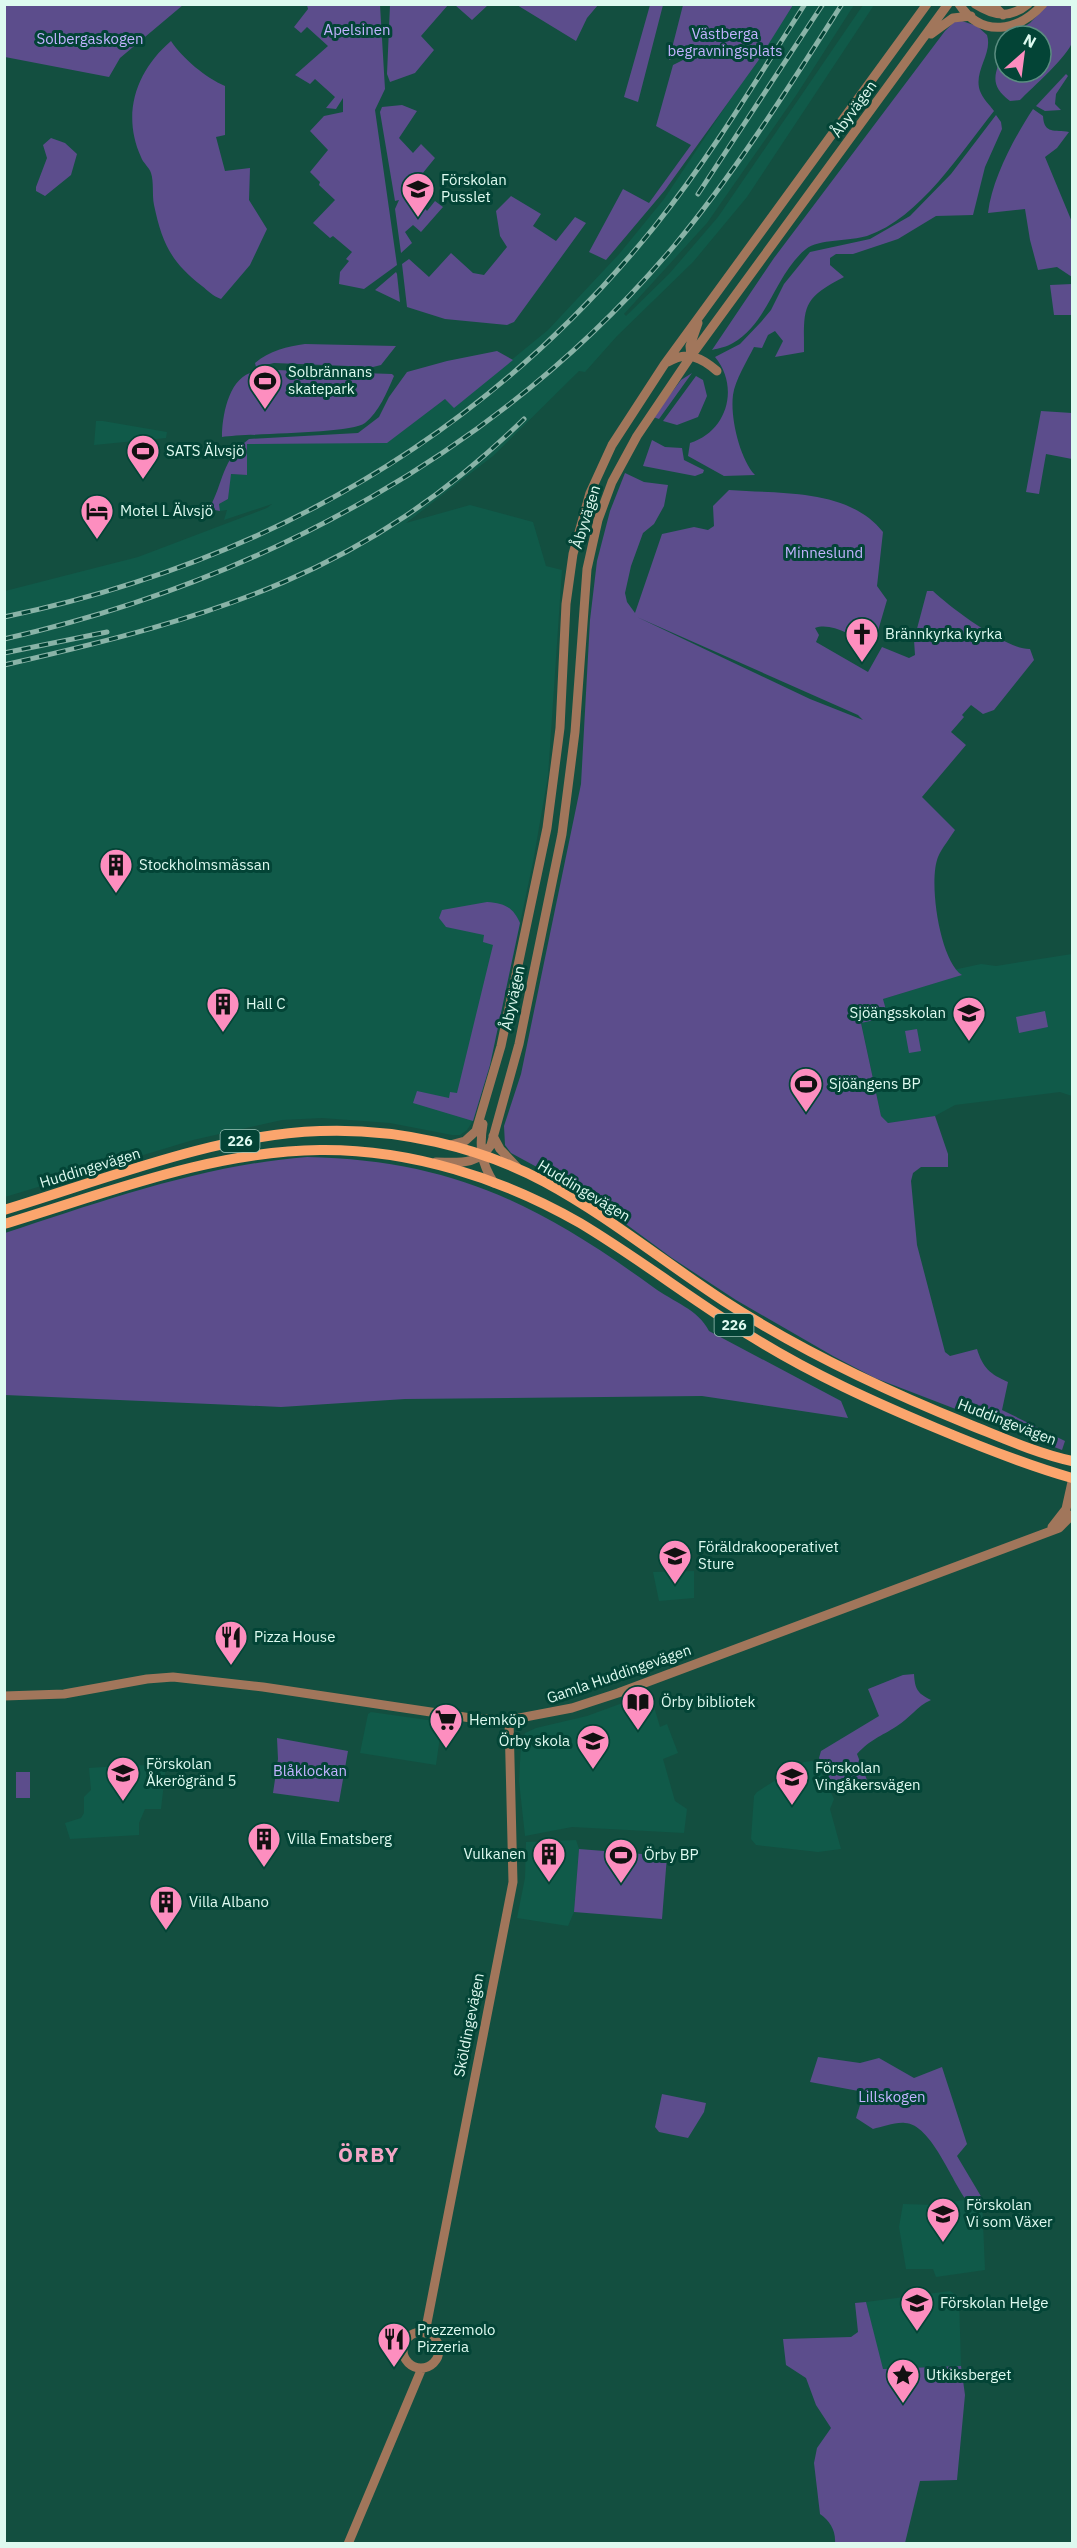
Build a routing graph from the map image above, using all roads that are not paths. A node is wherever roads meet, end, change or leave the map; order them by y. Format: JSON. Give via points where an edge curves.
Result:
{"nodes":[{"id":1,"x":927,"y":4,"type":"edge"},
{"id":2,"x":948,"y":4,"type":"edge"},
{"id":3,"x":959,"y":4,"type":"edge"},
{"id":4,"x":975,"y":4,"type":"edge"},
{"id":5,"x":992,"y":4,"type":"edge"},
{"id":6,"x":1028,"y":4,"type":"edge"},
{"id":7,"x":1043,"y":4,"type":"edge"},
{"id":8,"x":1003,"y":15,"type":"junction"},
{"id":9,"x":971,"y":16,"type":"junction"},
{"id":10,"x":922,"y":42,"type":"junction"},
{"id":11,"x":704,"y":310,"type":"junction"},
{"id":12,"x":691,"y":356,"type":"junction"},
{"id":13,"x":664,"y":365,"type":"junction"},
{"id":14,"x":717,"y":371,"type":"dead end"},
{"id":15,"x":618,"y":436,"type":"junction"},
{"id":16,"x":621,"y":463,"type":"junction"},
{"id":17,"x":485,"y":1107,"type":"junction"},
{"id":18,"x":494,"y":1136,"type":"junction"},
{"id":19,"x":448,"y":1145,"type":"junction"},
{"id":20,"x":482,"y":1156,"type":"junction"},
{"id":21,"x":421,"y":1161,"type":"junction"},
{"id":22,"x":524,"y":1172,"type":"junction"},
{"id":23,"x":495,"y":1183,"type":"junction"},
{"id":24,"x":4,"y":1210,"type":"edge"},
{"id":25,"x":4,"y":1224,"type":"edge"},
{"id":26,"x":1072,"y":1461,"type":"edge"},
{"id":27,"x":1072,"y":1480,"type":"edge"},
{"id":28,"x":1072,"y":1515,"type":"edge"},
{"id":29,"x":1045,"y":1533,"type":"junction"},
{"id":30,"x":4,"y":1696,"type":"edge"},
{"id":31,"x":508,"y":1720,"type":"junction"},
{"id":32,"x":425,"y":2333,"type":"junction"},
{"id":33,"x":422,"y":2368,"type":"junction"},
{"id":34,"x":348,"y":2544,"type":"edge"}],
"edges":[{"from":1,"to":11,"type":"street","name":"Åbyvägen"},
{"from":2,"to":10,"type":"street","name":"Åbyvägen"},
{"from":3,"to":9,"type":"street"},
{"from":4,"to":8,"type":"street"},
{"from":5,"to":8,"type":"street"},
{"from":6,"to":8,"type":"street"},
{"from":7,"to":9,"type":"street","via":[[1030,18],[1008,28],[986,25]]},
{"from":9,"to":10,"type":"street","via":[[948,20]]},
{"from":10,"to":12,"type":"street","name":"Åbyvägen"},
{"from":11,"to":12,"type":"street","via":[[692,340]]},
{"from":11,"to":13,"type":"street","name":"Åbyvägen"},
{"from":12,"to":13,"type":"street"},
{"from":12,"to":14,"type":"street"},
{"from":12,"to":16,"type":"street","name":"Åbyvägen"},
{"from":13,"to":15,"type":"street","name":"Åbyvägen"},
{"from":15,"to":16,"type":"street","via":[[616,455]]},
{"from":15,"to":17,"type":"street","name":"Åbyvägen","via":[[590,493],[573,554],[555,776],[509,1009]]},
{"from":16,"to":18,"type":"street","name":"Åbyvägen","via":[[590,551],[583,595],[571,781],[519,1044]]},
{"from":17,"to":19,"type":"street","name":"Åbyvägen","via":[[472,1136]]},
{"from":17,"to":20,"type":"street","name":"Åbyvägen"},
{"from":18,"to":20,"type":"street","name":"Åbyvägen"},
{"from":18,"to":22,"type":"street","via":[[505,1157]]},
{"from":19,"to":20,"type":"main road","name":"Huddingevägen","number":"226"},
{"from":19,"to":24,"type":"main road","name":"Huddingevägen","number":"226","via":[[352,1131],[265,1136],[196,1151]]},
{"from":20,"to":21,"type":"street","via":[[466,1162]]},
{"from":20,"to":22,"type":"main road","name":"Huddingevägen","number":"226"},
{"from":20,"to":23,"type":"street","name":"Åbyvägen"},
{"from":21,"to":23,"type":"main road","name":"Huddingevägen","number":"226"},
{"from":21,"to":25,"type":"main road","name":"Huddingevägen","number":"226","via":[[333,1150],[264,1154],[196,1167]]},
{"from":22,"to":26,"type":"main road","name":"Huddingevägen","number":"226","via":[[586,1206],[725,1302],[801,1347],[934,1410]]},
{"from":23,"to":27,"type":"main road","name":"Huddingevägen","number":"226","via":[[578,1222],[714,1313],[823,1377],[972,1443]]},
{"from":27,"to":29,"type":"street","name":"Gamla Huddingevägen","via":[[1066,1509]]},
{"from":28,"to":29,"type":"street","name":"Gamla Huddingevägen","via":[[1059,1528]]},
{"from":29,"to":31,"type":"street","name":"Gamla Huddingevägen","via":[[618,1693],[572,1708]]},
{"from":30,"to":31,"type":"street","name":"Gamla Huddingevägen","via":[[64,1694],[173,1677]]},
{"from":31,"to":32,"type":"street","name":"Sköldingevägen","via":[[513,1882]]},
{"from":32,"to":33,"type":"street","via":[[436,2340],[439,2353],[431,2365]]},
{"from":32,"to":33,"type":"street","via":[[409,2338],[404,2348],[406,2360]]},
{"from":33,"to":34,"type":"street"}]}
